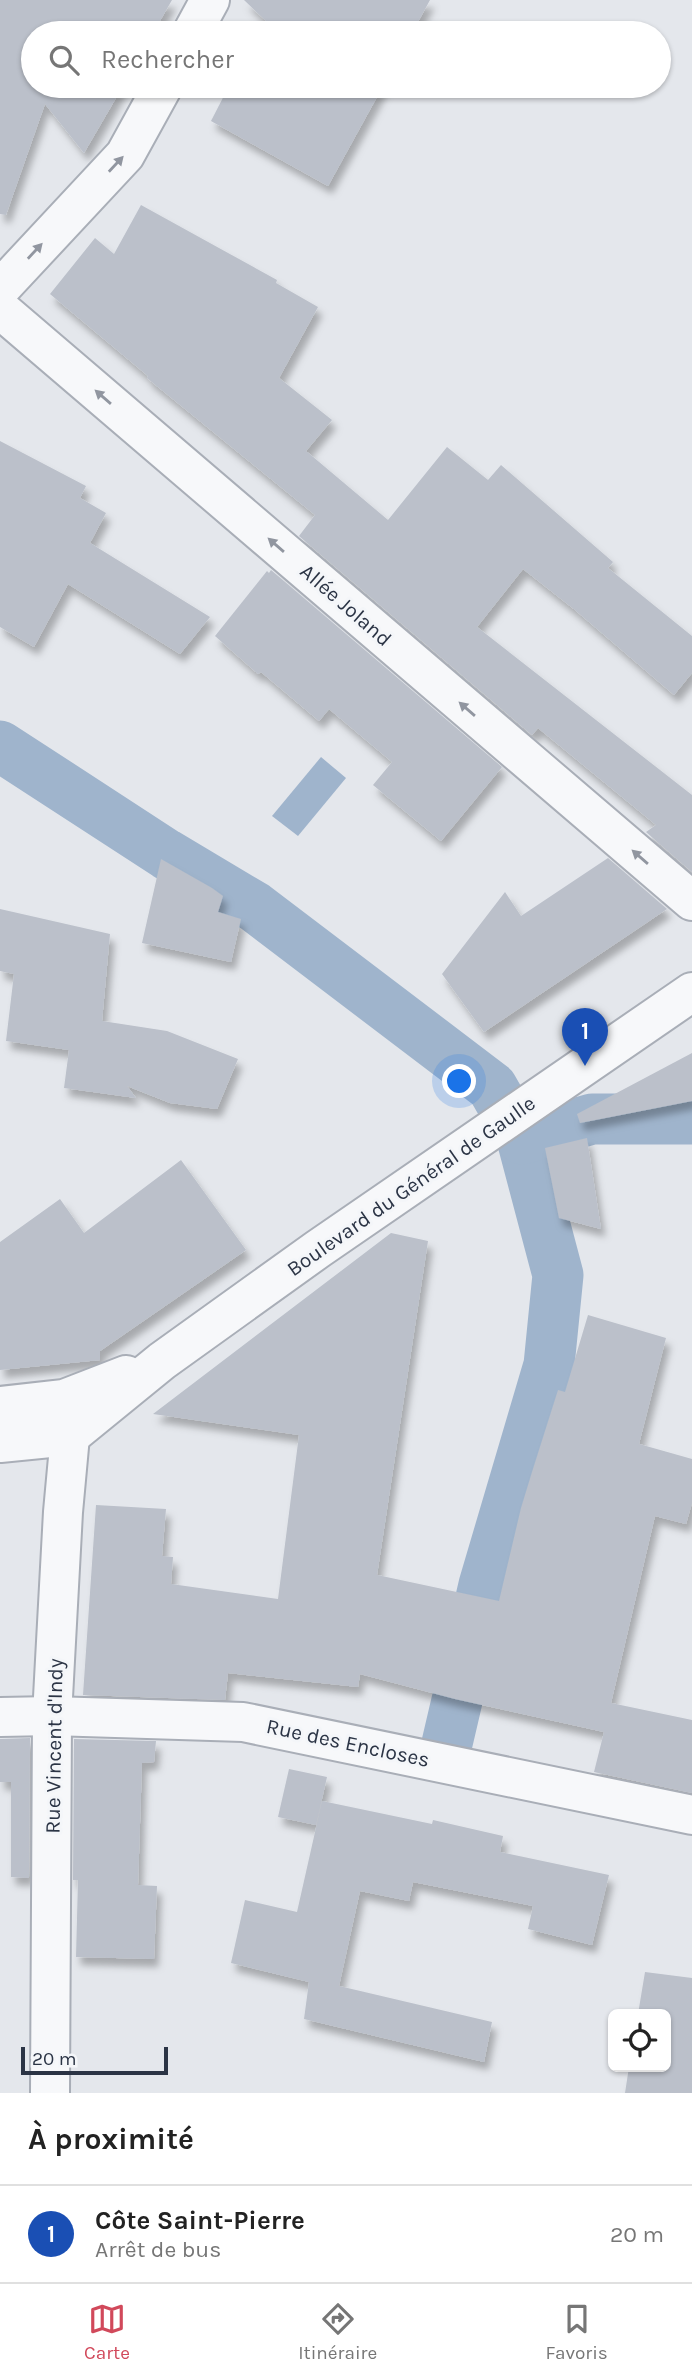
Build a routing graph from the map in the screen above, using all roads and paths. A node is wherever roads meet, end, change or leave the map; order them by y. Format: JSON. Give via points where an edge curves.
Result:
{"nodes":[{"id":1,"x":210,"y":0,"type":"edge"},
{"id":2,"x":199,"y":21,"type":"edge"},
{"id":3,"x":156,"y":98,"type":"edge"},
{"id":4,"x":0,"y":289,"type":"edge"},
{"id":5,"x":0,"y":309,"type":"edge"},
{"id":6,"x":692,"y":901,"type":"edge"},
{"id":7,"x":677,"y":1003,"type":"edge"},
{"id":8,"x":0,"y":1406,"type":"edge"},
{"id":9,"x":67,"y":1418,"type":"junction"},
{"id":10,"x":0,"y":1443,"type":"edge"},
{"id":11,"x":52,"y":1716,"type":"junction"},
{"id":12,"x":0,"y":1717,"type":"edge"},
{"id":13,"x":692,"y":1815,"type":"edge"},
{"id":14,"x":50,"y":2093,"type":"edge"}],
"edges":[{"from":1,"to":2,"type":"street"},
{"from":4,"to":3,"type":"street","one_way":true,"via":[[125,155]]},
{"from":6,"to":5,"type":"street","name":"Allée Joland","one_way":true},
{"from":7,"to":9,"type":"street","name":"Boulevard du Général de Gaulle","via":[[162,1361]]},
{"from":8,"to":9,"type":"street","name":"Boulevard du Général de Gaulle"},
{"from":9,"to":10,"type":"street","name":"Boulevard du Général de Gaulle"},
{"from":9,"to":11,"type":"street","name":"Rue Vincent d'Indy"},
{"from":11,"to":12,"type":"street","name":"Rue des Encloses"},
{"from":11,"to":13,"type":"street","name":"Rue des Encloses","via":[[243,1721]]},
{"from":11,"to":14,"type":"street","name":"Rue Vincent d'Indy"}]}
